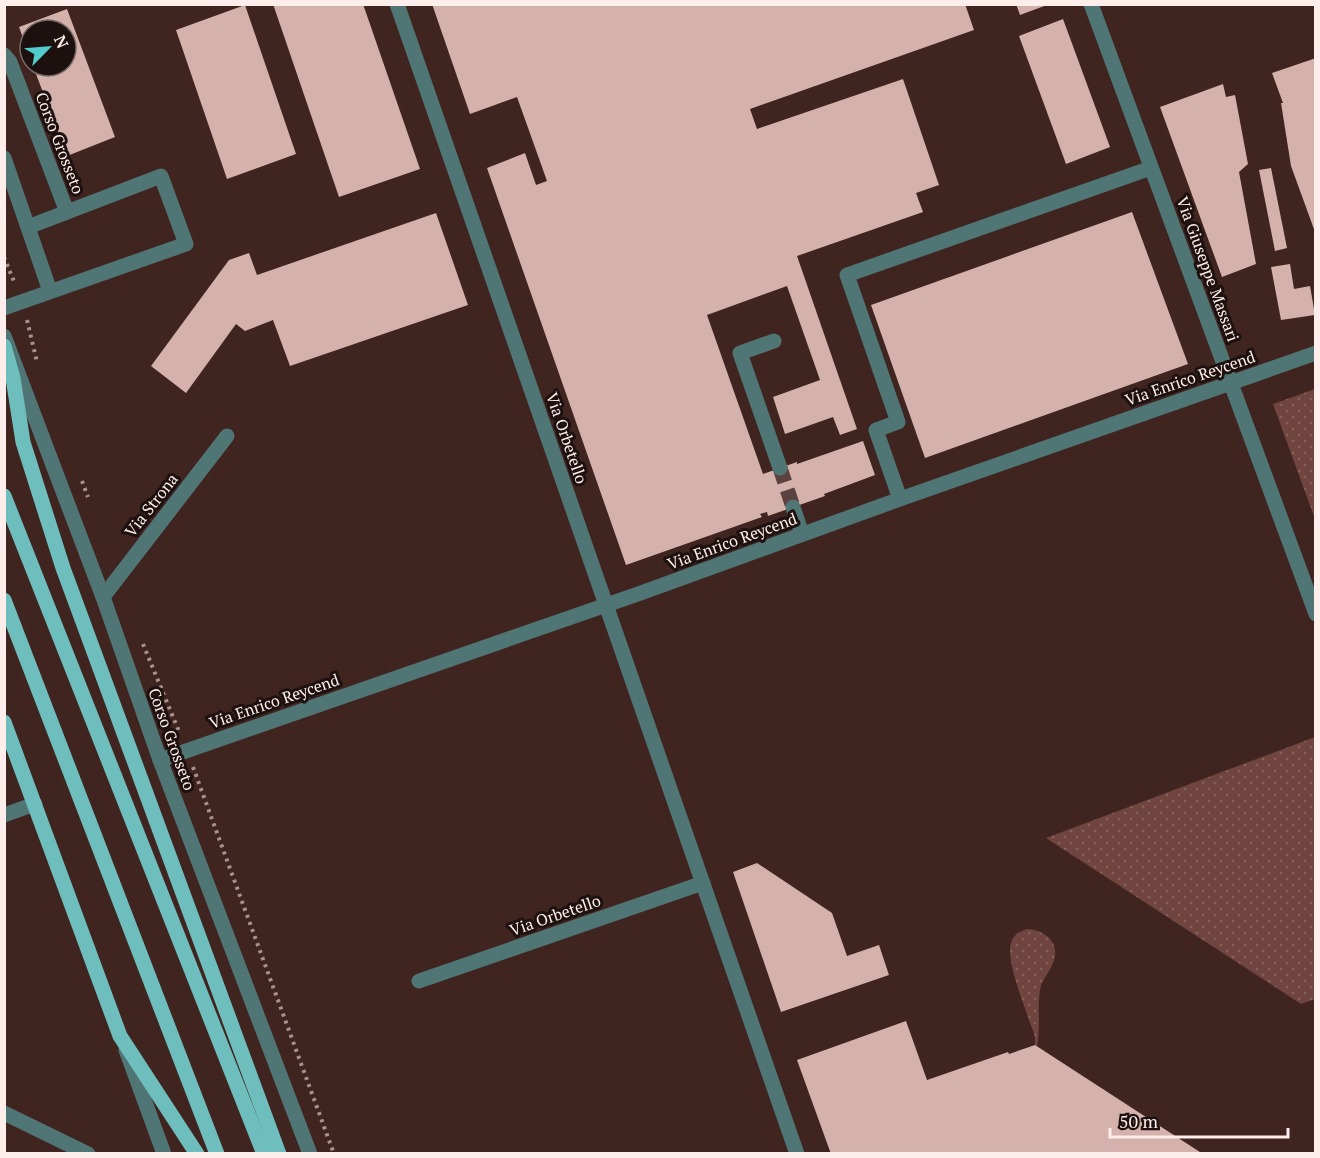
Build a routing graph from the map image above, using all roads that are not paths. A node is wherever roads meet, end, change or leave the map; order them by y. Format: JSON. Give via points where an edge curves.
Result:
{"nodes":[{"id":1,"x":397,"y":4,"type":"edge"},
{"id":2,"x":1091,"y":4,"type":"edge"},
{"id":3,"x":4,"y":55,"type":"edge"},
{"id":4,"x":4,"y":158,"type":"edge"},
{"id":5,"x":1151,"y":168,"type":"junction"},
{"id":6,"x":67,"y":212,"type":"junction"},
{"id":7,"x":28,"y":227,"type":"junction"},
{"id":8,"x":50,"y":291,"type":"junction"},
{"id":9,"x":4,"y":308,"type":"edge"},
{"id":10,"x":4,"y":336,"type":"edge"},
{"id":11,"x":774,"y":341,"type":"dead end"},
{"id":12,"x":4,"y":346,"type":"edge"},
{"id":13,"x":1316,"y":354,"type":"edge"},
{"id":14,"x":1230,"y":384,"type":"junction"},
{"id":15,"x":227,"y":436,"type":"dead end"},
{"id":16,"x":780,"y":468,"type":"tunnel mouth"},
{"id":17,"x":4,"y":496,"type":"edge"},
{"id":18,"x":900,"y":499,"type":"junction"},
{"id":19,"x":793,"y":507,"type":"tunnel mouth"},
{"id":20,"x":802,"y":534,"type":"junction"},
{"id":21,"x":103,"y":597,"type":"junction"},
{"id":22,"x":4,"y":600,"type":"edge"},
{"id":23,"x":607,"y":605,"type":"junction"},
{"id":24,"x":1316,"y":615,"type":"edge"},
{"id":25,"x":4,"y":722,"type":"edge"},
{"id":26,"x":160,"y":760,"type":"junction"},
{"id":27,"x":34,"y":804,"type":"junction"},
{"id":28,"x":4,"y":814,"type":"edge"},
{"id":29,"x":703,"y":884,"type":"junction"},
{"id":30,"x":419,"y":981,"type":"dead end"},
{"id":31,"x":120,"y":1036,"type":"junction"},
{"id":32,"x":4,"y":1113,"type":"edge"},
{"id":33,"x":795,"y":1153,"type":"edge"},
{"id":34,"x":88,"y":1154,"type":"edge"},
{"id":35,"x":164,"y":1154,"type":"edge"},
{"id":36,"x":197,"y":1154,"type":"edge"},
{"id":37,"x":218,"y":1154,"type":"edge"},
{"id":38,"x":264,"y":1154,"type":"edge"},
{"id":39,"x":279,"y":1154,"type":"edge"},
{"id":40,"x":310,"y":1154,"type":"edge"}],
"edges":[{"from":1,"to":23,"type":"street","name":"Via Orbetello"},
{"from":2,"to":5,"type":"street","name":"Via Giuseppe Massari"},
{"from":3,"to":6,"type":"street","name":"Corso Grosseto"},
{"from":4,"to":7,"type":"street"},
{"from":5,"to":14,"type":"street","name":"Via Giuseppe Massari"},
{"from":5,"to":18,"type":"street","via":[[847,275],[898,422],[876,430]]},
{"from":6,"to":7,"type":"street","name":"Corso Grosseto"},
{"from":6,"to":8,"type":"street","name":"Corso Grosseto","via":[[161,176],[186,244]]},
{"from":7,"to":8,"type":"street"},
{"from":8,"to":9,"type":"street","name":"Corso Grosseto"},
{"from":10,"to":21,"type":"street","name":"Corso Grosseto"},
{"from":11,"to":16,"type":"street","via":[[740,353]]},
{"from":12,"to":39,"type":"main road","via":[[23,442],[60,558]]},
{"from":13,"to":14,"type":"street","name":"Via Enrico Reycend"},
{"from":14,"to":18,"type":"street","name":"Via Enrico Reycend"},
{"from":14,"to":24,"type":"street","name":"Via Giuseppe Massari"},
{"from":15,"to":21,"type":"street","name":"Via Strona"},
{"from":17,"to":38,"type":"main road"},
{"from":18,"to":20,"type":"street","name":"Via Enrico Reycend"},
{"from":19,"to":20,"type":"street"},
{"from":20,"to":23,"type":"street","name":"Via Enrico Reycend"},
{"from":21,"to":26,"type":"street","name":"Corso Grosseto"},
{"from":22,"to":37,"type":"main road"},
{"from":23,"to":26,"type":"street","name":"Via Enrico Reycend"},
{"from":23,"to":29,"type":"street","name":"Via Orbetello"},
{"from":25,"to":27,"type":"main road"},
{"from":26,"to":40,"type":"street","name":"Corso Grosseto"},
{"from":27,"to":28,"type":"street"},
{"from":27,"to":31,"type":"main road"},
{"from":29,"to":30,"type":"street","name":"Via Orbetello"},
{"from":29,"to":33,"type":"street","name":"Via Orbetello"},
{"from":31,"to":35,"type":"street"},
{"from":31,"to":36,"type":"main road"},
{"from":32,"to":34,"type":"street"}]}
